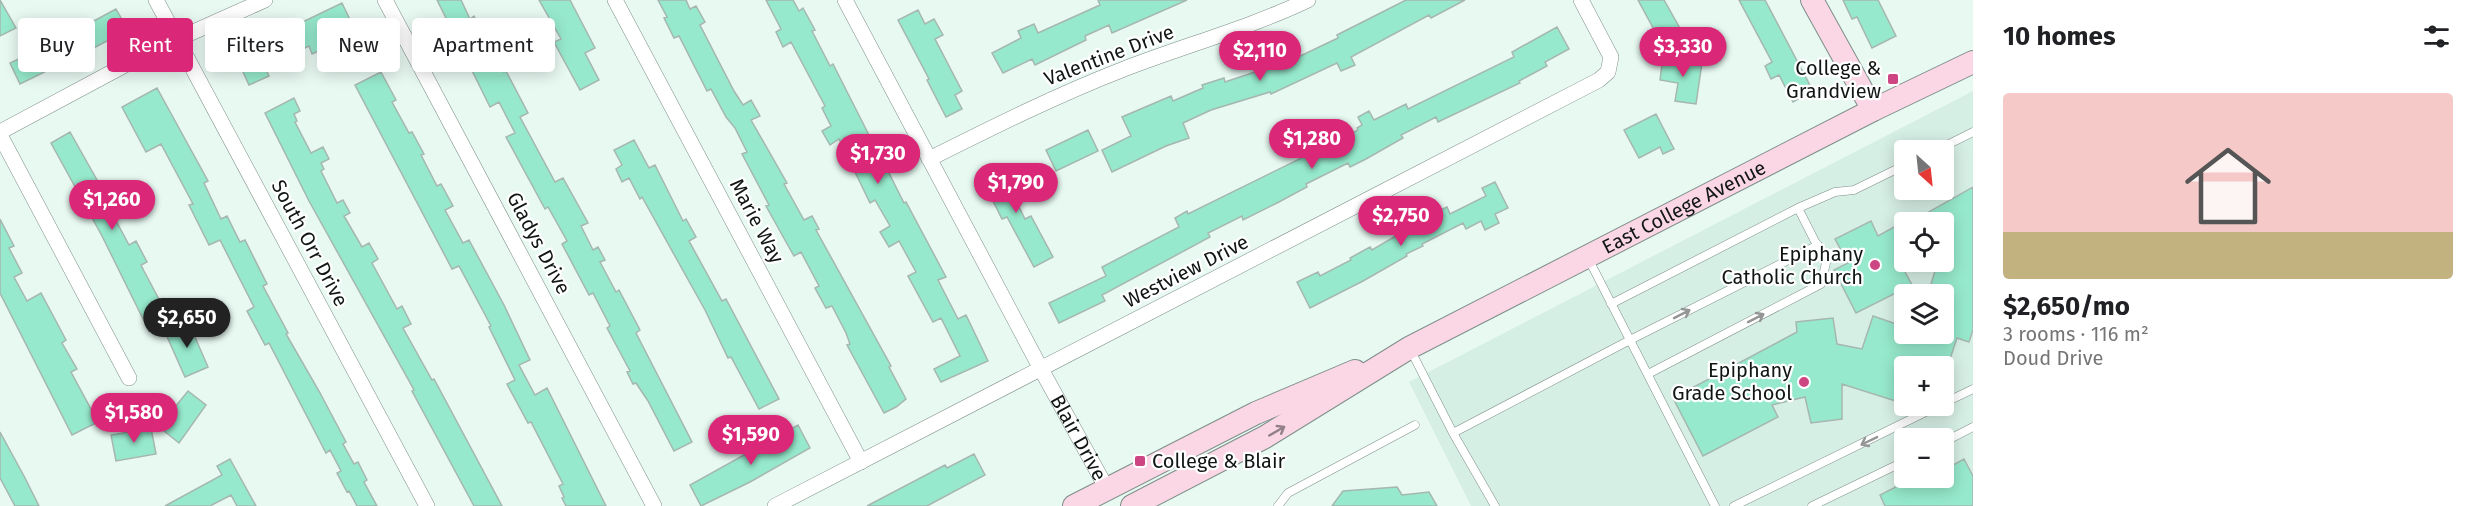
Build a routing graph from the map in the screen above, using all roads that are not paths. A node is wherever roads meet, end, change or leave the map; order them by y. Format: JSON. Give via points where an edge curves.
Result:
{"nodes":[{"id":1,"x":156,"y":0,"type":"edge"},
{"id":2,"x":265,"y":0,"type":"edge"},
{"id":3,"x":385,"y":0,"type":"edge"},
{"id":4,"x":615,"y":0,"type":"edge"},
{"id":5,"x":844,"y":0,"type":"edge"},
{"id":6,"x":1308,"y":0,"type":"edge"},
{"id":7,"x":1581,"y":0,"type":"edge"},
{"id":8,"x":1812,"y":0,"type":"edge"},
{"id":9,"x":166,"y":18,"type":"edge"},
{"id":10,"x":193,"y":32,"type":"edge"},
{"id":11,"x":1973,"y":62,"type":"edge"},
{"id":12,"x":193,"y":69,"type":"edge"},
{"id":13,"x":115,"y":72,"type":"edge"},
{"id":14,"x":1873,"y":110,"type":"junction"},
{"id":15,"x":1973,"y":132,"type":"edge"},
{"id":16,"x":0,"y":133,"type":"edge"},
{"id":17,"x":1954,"y":142,"type":"edge"},
{"id":18,"x":929,"y":159,"type":"junction"},
{"id":19,"x":1894,"y":170,"type":"edge"},
{"id":20,"x":1798,"y":208,"type":"junction"},
{"id":21,"x":1816,"y":242,"type":"junction"},
{"id":22,"x":1587,"y":257,"type":"junction"},
{"id":23,"x":1611,"y":304,"type":"junction"},
{"id":24,"x":1630,"y":340,"type":"junction"},
{"id":25,"x":1404,"y":351,"type":"junction"},
{"id":26,"x":1041,"y":369,"type":"junction"},
{"id":27,"x":1648,"y":374,"type":"junction"},
{"id":28,"x":129,"y":378,"type":"dead end"},
{"id":29,"x":1973,"y":389,"type":"edge"},
{"id":30,"x":1954,"y":398,"type":"edge"},
{"id":31,"x":1918,"y":416,"type":"edge"},
{"id":32,"x":1415,"y":425,"type":"dead end"},
{"id":33,"x":1973,"y":427,"type":"edge"},
{"id":34,"x":1453,"y":433,"type":"junction"},
{"id":35,"x":1954,"y":437,"type":"edge"},
{"id":36,"x":861,"y":462,"type":"junction"},
{"id":37,"x":1894,"y":466,"type":"edge"},
{"id":38,"x":1112,"y":497,"type":"edge"},
{"id":39,"x":427,"y":506,"type":"edge"},
{"id":40,"x":654,"y":506,"type":"edge"},
{"id":41,"x":775,"y":506,"type":"edge"},
{"id":42,"x":1074,"y":506,"type":"edge"},
{"id":43,"x":1132,"y":506,"type":"edge"},
{"id":44,"x":1278,"y":506,"type":"edge"},
{"id":45,"x":1495,"y":506,"type":"edge"},
{"id":46,"x":1715,"y":506,"type":"edge"},
{"id":47,"x":1734,"y":506,"type":"edge"},
{"id":48,"x":1812,"y":506,"type":"edge"}],
"edges":[{"from":1,"to":9,"type":"street","name":"South Orr Drive"},
{"from":2,"to":10,"type":"street"},
{"from":3,"to":40,"type":"street","name":"Gladys Drive"},
{"from":4,"to":36,"type":"street","name":"Marie Way"},
{"from":5,"to":18,"type":"street","name":"Blair Drive"},
{"from":6,"to":18,"type":"street","name":"Valentine Drive","via":[[1062,95]]},
{"from":7,"to":26,"type":"street","name":"Westview Drive","via":[[1611,57],[1608,72],[1579,91]]},
{"from":8,"to":14,"type":"main road"},
{"from":11,"to":14,"type":"main road","name":"East College Avenue"},
{"from":12,"to":39,"type":"street","name":"South Orr Drive"},
{"from":13,"to":16,"type":"street"},
{"from":14,"to":22,"type":"main road","name":"East College Avenue"},
{"from":15,"to":17,"type":"lane"},
{"from":16,"to":28,"type":"street"},
{"from":18,"to":26,"type":"street","name":"Blair Drive"},
{"from":19,"to":20,"type":"lane","via":[[1854,190],[1835,192]]},
{"from":20,"to":21,"type":"lane"},
{"from":20,"to":23,"type":"lane"},
{"from":24,"to":21,"type":"lane","one_way":true},
{"from":27,"to":21,"type":"lane","one_way":true,"via":[[1821,284],[1826,263]]},
{"from":22,"to":23,"type":"lane"},
{"from":22,"to":25,"type":"main road","name":"East College Avenue"},
{"from":23,"to":24,"type":"lane"},
{"from":24,"to":27,"type":"lane"},
{"from":24,"to":34,"type":"lane"},
{"from":25,"to":34,"type":"lane"},
{"from":25,"to":38,"type":"main road","name":"East College Avenue","via":[[1256,413]]},
{"from":43,"to":25,"type":"main road","name":"East College Avenue","one_way":true,"via":[[1265,437]]},
{"from":26,"to":36,"type":"street","name":"Westview Drive"},
{"from":26,"to":38,"type":"street","name":"Blair Drive"},
{"from":27,"to":46,"type":"lane"},
{"from":29,"to":30,"type":"lane"},
{"from":31,"to":47,"type":"lane","one_way":true},
{"from":32,"to":44,"type":"lane","via":[[1288,493]]},
{"from":33,"to":35,"type":"lane"},
{"from":34,"to":45,"type":"lane"},
{"from":36,"to":41,"type":"street","name":"Westview Drive"},
{"from":37,"to":48,"type":"lane"},
{"from":38,"to":42,"type":"main road","name":"East College Avenue"}]}
